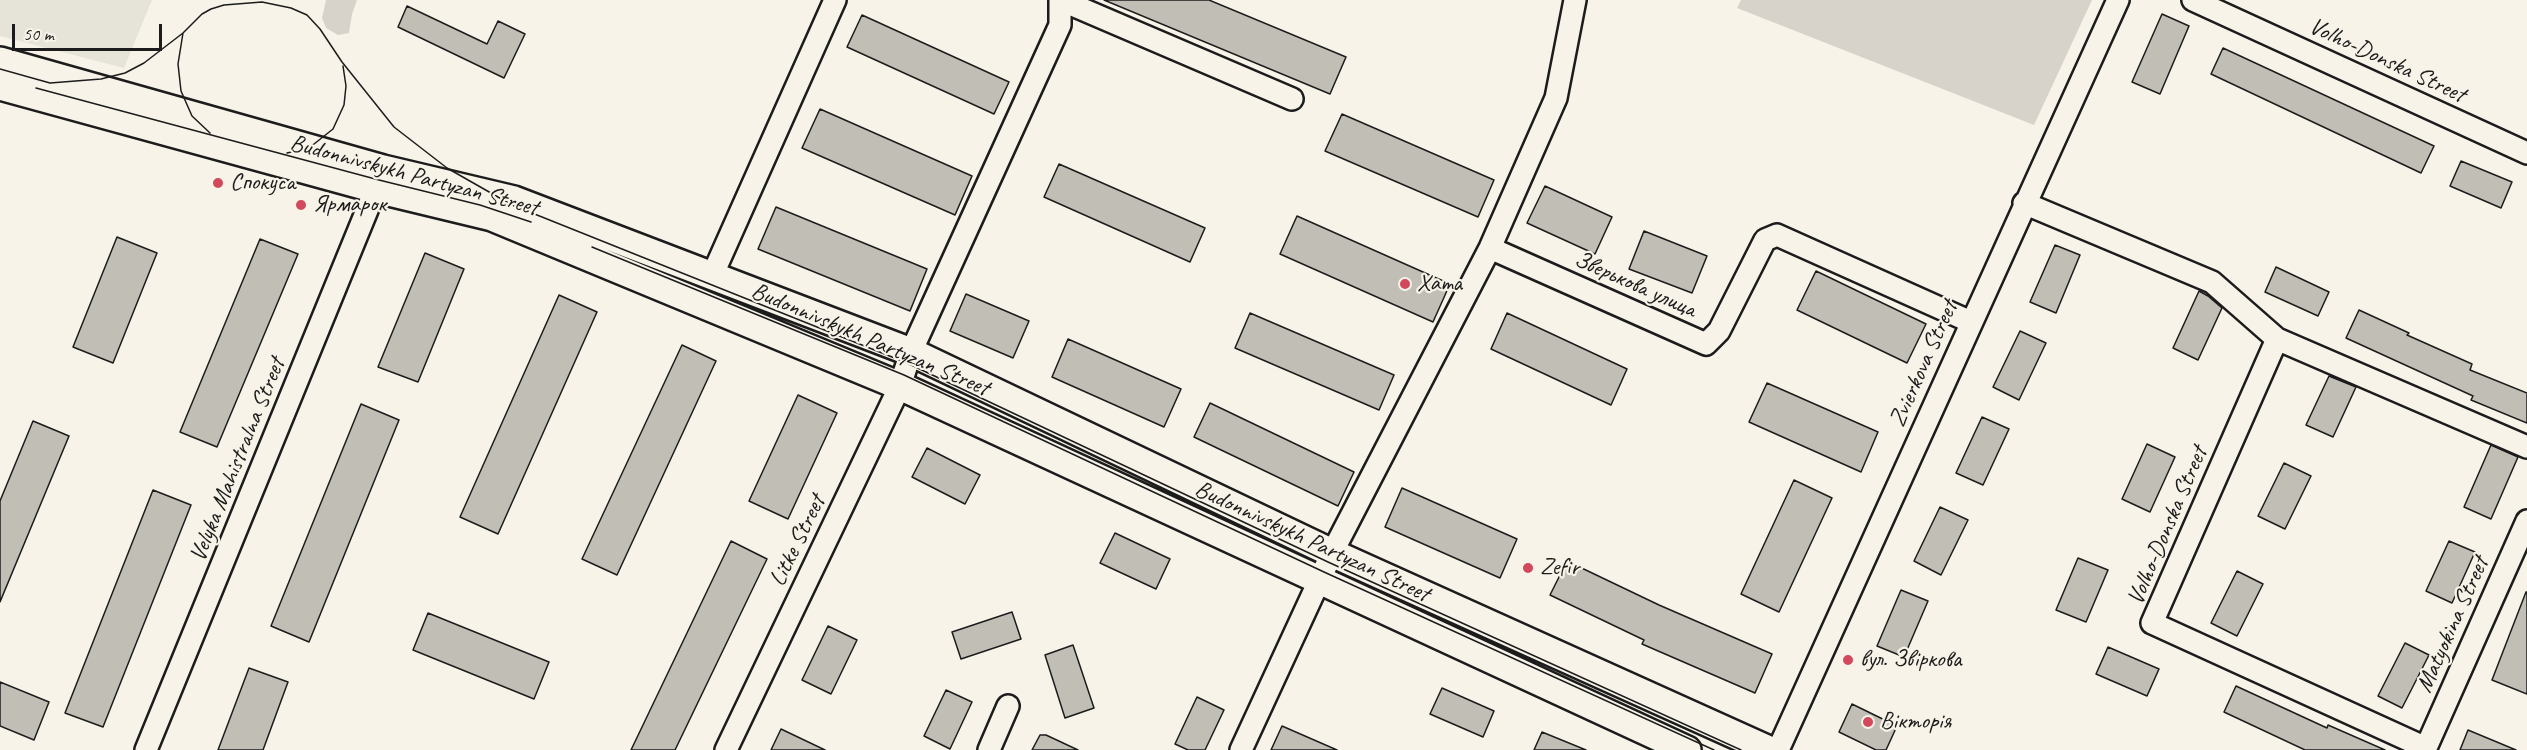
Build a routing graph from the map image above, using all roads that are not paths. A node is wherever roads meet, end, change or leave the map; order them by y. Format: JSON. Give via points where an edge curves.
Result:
{"nodes":[{"id":1,"x":835,"y":0,"type":"edge"},
{"id":2,"x":1060,"y":0,"type":"edge"},
{"id":3,"x":1575,"y":0,"type":"edge"},
{"id":4,"x":2118,"y":0,"type":"edge"},
{"id":5,"x":2193,"y":0,"type":"edge"},
{"id":6,"x":0,"y":61,"type":"edge"},
{"id":7,"x":0,"y":86,"type":"edge"},
{"id":8,"x":1292,"y":99,"type":"dead end"},
{"id":9,"x":2527,"y":153,"type":"edge"},
{"id":10,"x":380,"y":179,"type":"junction"},
{"id":11,"x":2025,"y":203,"type":"junction"},
{"id":12,"x":1490,"y":248,"type":"junction"},
{"id":13,"x":712,"y":276,"type":"junction"},
{"id":14,"x":1971,"y":322,"type":"junction"},
{"id":15,"x":2277,"y":339,"type":"junction"},
{"id":16,"x":911,"y":352,"type":"junction"},
{"id":17,"x":900,"y":386,"type":"junction"},
{"id":18,"x":2527,"y":447,"type":"edge"},
{"id":19,"x":2527,"y":521,"type":"edge"},
{"id":20,"x":1332,"y":553,"type":"junction"},
{"id":21,"x":1319,"y":582,"type":"junction"},
{"id":22,"x":1008,"y":706,"type":"dead end"},
{"id":23,"x":2425,"y":749,"type":"edge"},
{"id":24,"x":147,"y":750,"type":"edge"},
{"id":25,"x":726,"y":750,"type":"edge"},
{"id":26,"x":989,"y":750,"type":"edge"},
{"id":27,"x":1241,"y":750,"type":"edge"},
{"id":28,"x":1687,"y":750,"type":"edge"},
{"id":29,"x":1769,"y":750,"type":"edge"},
{"id":30,"x":1778,"y":750,"type":"edge"}],
"edges":[{"from":1,"to":13,"type":"street"},
{"from":2,"to":8,"type":"street"},
{"from":2,"to":16,"type":"street","name":"Litke Street","via":[[1060,25]]},
{"from":3,"to":12,"type":"street","via":[[1556,98]]},
{"from":4,"to":11,"type":"street","name":"Zvierkova Street"},
{"from":5,"to":9,"type":"street","name":"Volho-Donska Street"},
{"from":6,"to":10,"type":"main road","name":"Budonnivskykh Partyzan Street"},
{"from":7,"to":10,"type":"main road","name":"Budonnivskykh Partyzan Street"},
{"from":10,"to":13,"type":"main road","name":"Budonnivskykh Partyzan Street","via":[[514,200]]},
{"from":10,"to":17,"type":"main road","name":"Budonnivskykh Partyzan Street","via":[[492,217]]},
{"from":10,"to":24,"type":"street","name":"Velyka Mahistralna Street"},
{"from":11,"to":14,"type":"street","name":"Zvierkova Street"},
{"from":11,"to":15,"type":"street","via":[[2212,282]]},
{"from":12,"to":14,"type":"street","name":"Зверькова улица","via":[[1706,344],[1719,331],[1765,240],[1777,235]]},
{"from":12,"to":20,"type":"street"},
{"from":13,"to":16,"type":"main road","name":"Budonnivskykh Partyzan Street"},
{"from":14,"to":30,"type":"street","name":"Zvierkova Street"},
{"from":15,"to":18,"type":"street"},
{"from":15,"to":23,"type":"street","name":"Volho-Donska Street","via":[[2152,623]]},
{"from":16,"to":17,"type":"street","name":"Litke Street"},
{"from":16,"to":20,"type":"main road","name":"Budonnivskykh Partyzan Street"},
{"from":17,"to":21,"type":"main road","name":"Budonnivskykh Partyzan Street"},
{"from":17,"to":25,"type":"street","name":"Litke Street"},
{"from":19,"to":23,"type":"street","name":"Matyokina Street"},
{"from":20,"to":21,"type":"street"},
{"from":20,"to":29,"type":"main road","name":"Budonnivskykh Partyzan Street"},
{"from":21,"to":27,"type":"street"},
{"from":21,"to":28,"type":"main road","name":"Budonnivskykh Partyzan Street"},
{"from":22,"to":26,"type":"street"}]}
